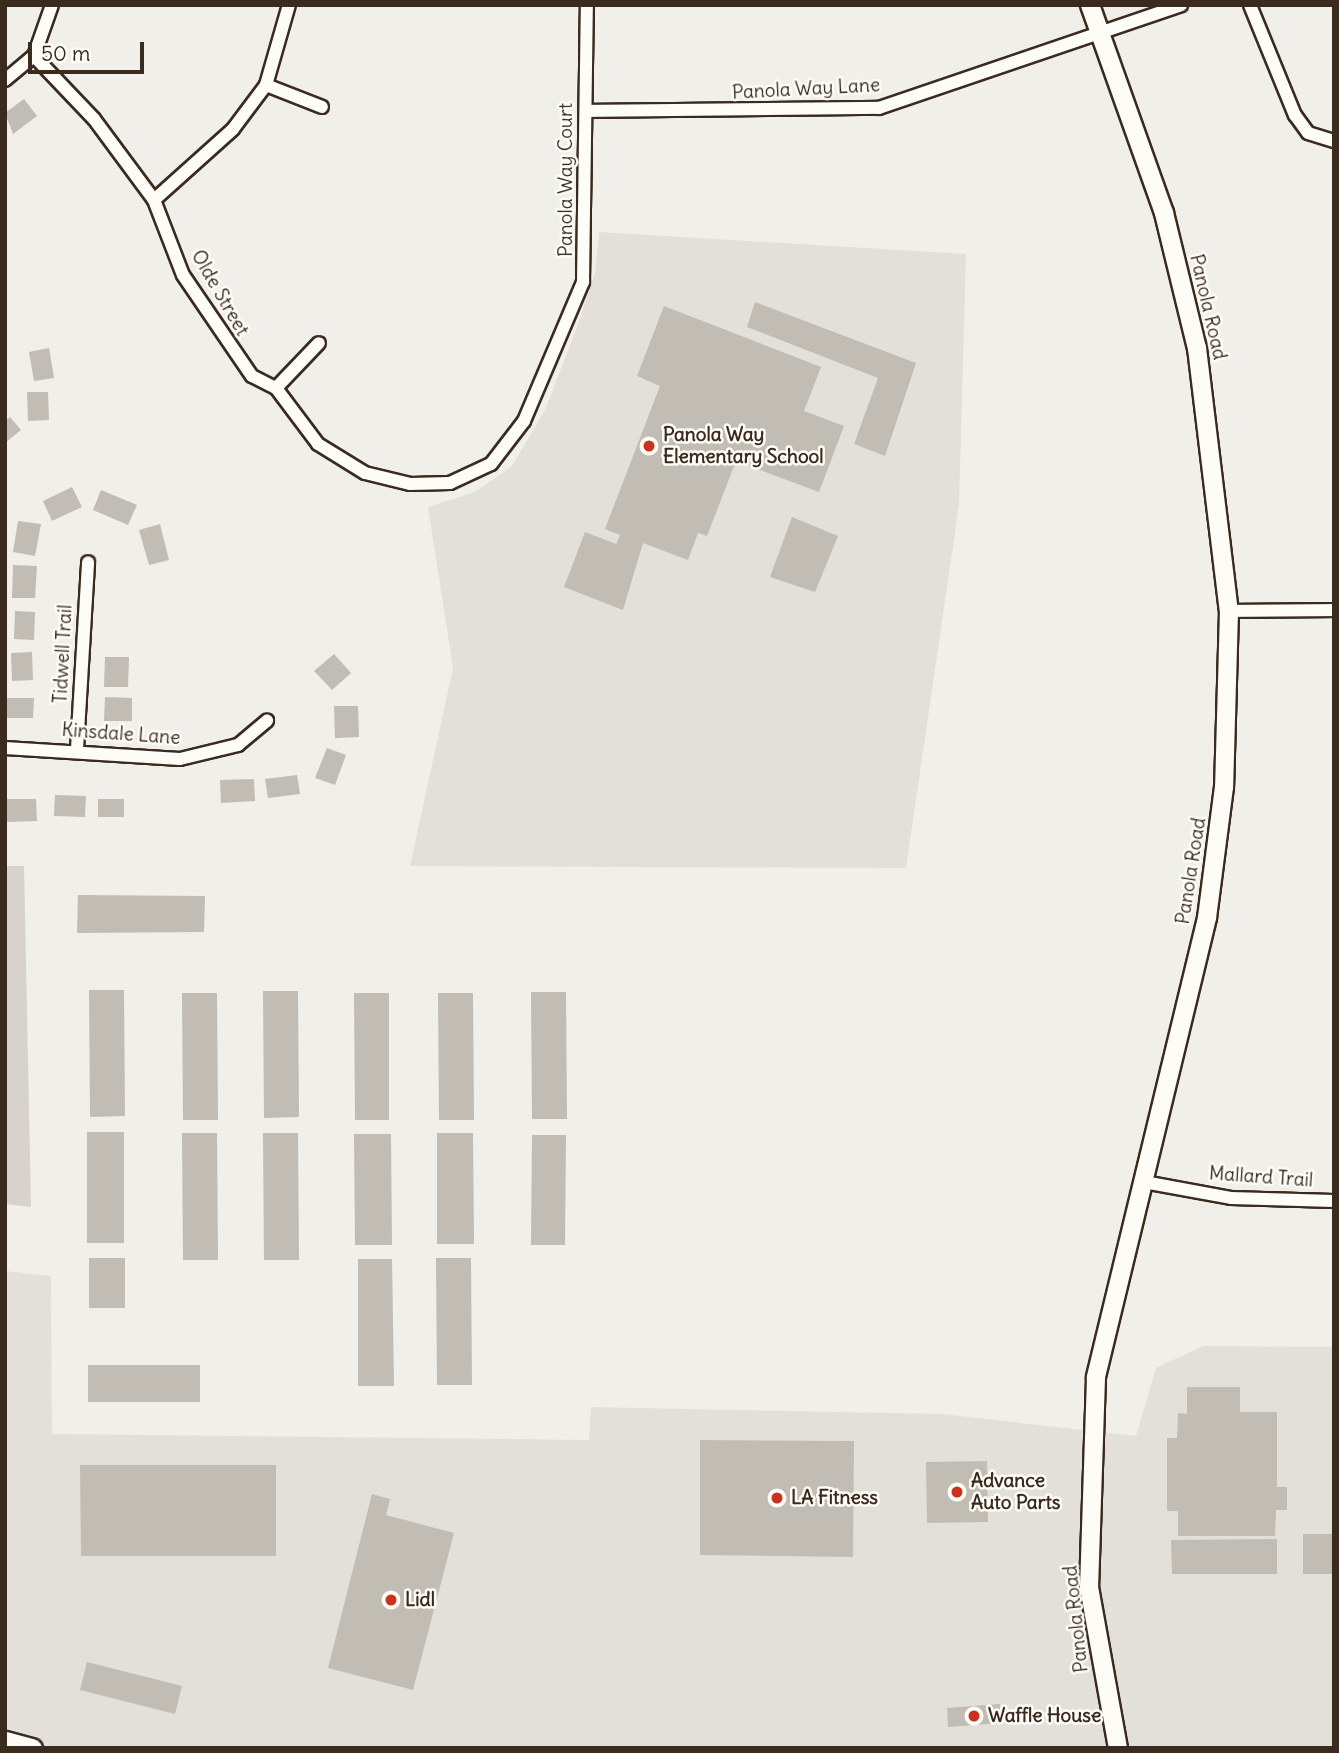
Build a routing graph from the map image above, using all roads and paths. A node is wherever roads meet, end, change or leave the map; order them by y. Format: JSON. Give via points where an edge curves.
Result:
{"nodes":[{"id":1,"x":52,"y":5,"type":"edge"},
{"id":2,"x":289,"y":5,"type":"edge"},
{"id":3,"x":587,"y":5,"type":"edge"},
{"id":4,"x":1090,"y":5,"type":"edge"},
{"id":5,"x":1181,"y":5,"type":"edge"},
{"id":6,"x":1250,"y":5,"type":"edge"},
{"id":7,"x":1101,"y":37,"type":"junction"},
{"id":8,"x":34,"y":56,"type":"junction"},
{"id":9,"x":5,"y":80,"type":"edge"},
{"id":10,"x":266,"y":85,"type":"junction"},
{"id":11,"x":322,"y":107,"type":"dead end"},
{"id":12,"x":586,"y":111,"type":"junction"},
{"id":13,"x":1334,"y":141,"type":"edge"},
{"id":14,"x":153,"y":200,"type":"junction"},
{"id":15,"x":319,"y":343,"type":"dead end"},
{"id":16,"x":276,"y":388,"type":"junction"},
{"id":17,"x":385,"y":478,"type":"joint"},
{"id":18,"x":88,"y":562,"type":"dead end"},
{"id":19,"x":1334,"y":610,"type":"edge"},
{"id":20,"x":1229,"y":611,"type":"junction"},
{"id":21,"x":267,"y":721,"type":"dead end"},
{"id":22,"x":5,"y":748,"type":"edge"},
{"id":23,"x":77,"y":749,"type":"junction"},
{"id":24,"x":1144,"y":1182,"type":"junction"},
{"id":25,"x":1334,"y":1201,"type":"edge"},
{"id":26,"x":5,"y":1741,"type":"edge"},
{"id":27,"x":32,"y":1748,"type":"edge"},
{"id":28,"x":1118,"y":1748,"type":"edge"}],
"edges":[{"from":1,"to":8,"type":"street"},
{"from":2,"to":10,"type":"street"},
{"from":3,"to":12,"type":"street","name":"Panola Way Court"},
{"from":4,"to":7,"type":"main road","name":"Panola Road"},
{"from":5,"to":7,"type":"street","name":"Panola Way Lane"},
{"from":6,"to":13,"type":"street","via":[[1295,115],[1308,133]]},
{"from":7,"to":12,"type":"street","name":"Panola Way Lane","via":[[879,108]]},
{"from":7,"to":20,"type":"main road","name":"Panola Road","via":[[1164,213],[1197,348]]},
{"from":8,"to":9,"type":"street"},
{"from":8,"to":14,"type":"street","name":"Olde Street","via":[[94,119]]},
{"from":10,"to":11,"type":"street"},
{"from":10,"to":14,"type":"street","via":[[233,129]]},
{"from":12,"to":17,"type":"street","name":"Panola Way Court","via":[[583,282],[524,421],[491,464],[450,483]]},
{"from":14,"to":16,"type":"street","name":"Olde Street","via":[[183,275],[229,348],[252,376]]},
{"from":15,"to":16,"type":"street"},
{"from":16,"to":17,"type":"street","name":"Olde Street","via":[[318,443]]},
{"from":18,"to":23,"type":"street","name":"Tidwell Trail"},
{"from":19,"to":20,"type":"street"},
{"from":20,"to":24,"type":"main road","name":"Panola Road","via":[[1219,844]]},
{"from":21,"to":23,"type":"street","name":"Kinsdale Lane","via":[[238,745],[180,759]]},
{"from":22,"to":23,"type":"street","name":"Kinsdale Lane"},
{"from":24,"to":25,"type":"street","name":"Mallard Trail","via":[[1231,1198]]},
{"from":24,"to":28,"type":"main road","name":"Panola Road","via":[[1096,1378],[1089,1471],[1091,1599]]},
{"from":26,"to":27,"type":"main road"}]}
